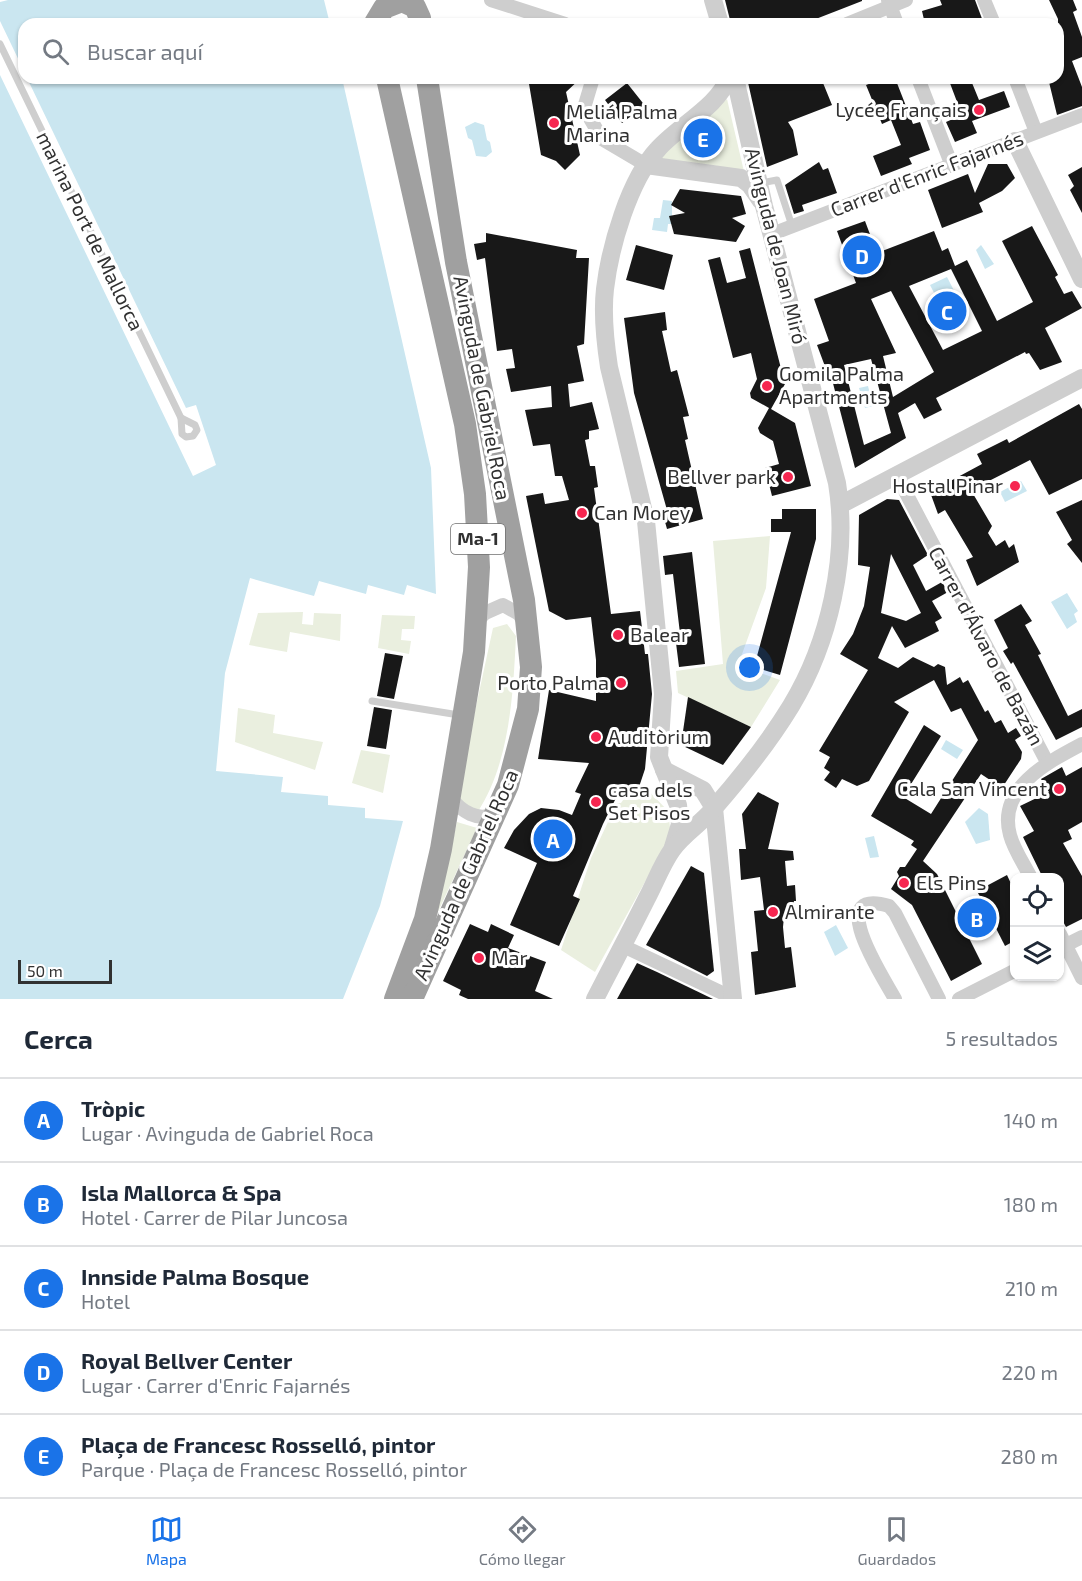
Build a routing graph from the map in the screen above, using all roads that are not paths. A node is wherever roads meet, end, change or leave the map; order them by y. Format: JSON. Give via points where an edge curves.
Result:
{"nodes":[{"id":1,"x":370,"y":0,"type":"edge"},
{"id":2,"x":491,"y":0,"type":"edge"},
{"id":3,"x":713,"y":0,"type":"edge"},
{"id":4,"x":906,"y":0,"type":"edge"},
{"id":5,"x":984,"y":0,"type":"edge"},
{"id":6,"x":889,"y":3,"type":"edge"},
{"id":7,"x":420,"y":14,"type":"edge"},
{"id":8,"x":374,"y":18,"type":"edge"},
{"id":9,"x":378,"y":18,"type":"edge"},
{"id":10,"x":546,"y":18,"type":"edge"},
{"id":11,"x":718,"y":18,"type":"edge"},
{"id":12,"x":859,"y":18,"type":"edge"},
{"id":13,"x":895,"y":18,"type":"edge"},
{"id":14,"x":992,"y":18,"type":"edge"},
{"id":15,"x":0,"y":44,"type":"edge"},
{"id":16,"x":18,"y":81,"type":"edge"},
{"id":17,"x":19,"y":84,"type":"edge"},
{"id":18,"x":388,"y":84,"type":"edge"},
{"id":19,"x":428,"y":84,"type":"edge"},
{"id":20,"x":591,"y":84,"type":"edge"},
{"id":21,"x":726,"y":84,"type":"edge"},
{"id":22,"x":736,"y":84,"type":"edge"},
{"id":23,"x":920,"y":84,"type":"edge"},
{"id":24,"x":1017,"y":84,"type":"edge"},
{"id":25,"x":1082,"y":115,"type":"edge"},
{"id":26,"x":1036,"y":132,"type":"junction"},
{"id":27,"x":1015,"y":141,"type":"junction"},
{"id":28,"x":646,"y":165,"type":"junction"},
{"id":29,"x":952,"y":166,"type":"junction"},
{"id":30,"x":761,"y":183,"type":"junction"},
{"id":31,"x":764,"y":206,"type":"junction"},
{"id":32,"x":792,"y":226,"type":"junction"},
{"id":33,"x":772,"y":234,"type":"junction"},
{"id":34,"x":1082,"y":279,"type":"edge"},
{"id":35,"x":1082,"y":378,"type":"edge"},
{"id":36,"x":181,"y":418,"type":"dead end"},
{"id":37,"x":896,"y":474,"type":"junction"},
{"id":38,"x":840,"y":505,"type":"junction"},
{"id":39,"x":477,"y":621,"type":"junction"},
{"id":40,"x":529,"y":630,"type":"junction"},
{"id":41,"x":372,"y":701,"type":"dead end"},
{"id":42,"x":464,"y":715,"type":"junction"},
{"id":43,"x":1082,"y":744,"type":"edge"},
{"id":44,"x":1047,"y":762,"type":"junction"},
{"id":45,"x":664,"y":770,"type":"junction"},
{"id":46,"x":450,"y":797,"type":"junction"},
{"id":47,"x":714,"y":808,"type":"junction"},
{"id":48,"x":496,"y":813,"type":"junction"},
{"id":49,"x":672,"y":849,"type":"junction"},
{"id":50,"x":1029,"y":873,"type":"edge"},
{"id":51,"x":1082,"y":936,"type":"edge"},
{"id":52,"x":1064,"y":941,"type":"edge"},
{"id":53,"x":623,"y":946,"type":"junction"},
{"id":54,"x":1064,"y":947,"type":"edge"},
{"id":55,"x":1010,"y":973,"type":"edge"},
{"id":56,"x":1082,"y":978,"type":"edge"},
{"id":57,"x":395,"y":999,"type":"edge"},
{"id":58,"x":412,"y":999,"type":"edge"},
{"id":59,"x":595,"y":999,"type":"edge"},
{"id":60,"x":733,"y":999,"type":"edge"},
{"id":61,"x":895,"y":999,"type":"edge"},
{"id":62,"x":939,"y":999,"type":"edge"},
{"id":63,"x":959,"y":999,"type":"edge"}],
"edges":[{"from":1,"to":8,"type":"highway"},
{"from":2,"to":10,"type":"street"},
{"from":3,"to":11,"type":"street"},
{"from":4,"to":6,"type":"street"},
{"from":5,"to":14,"type":"street"},
{"from":6,"to":12,"type":"street"},
{"from":6,"to":13,"type":"street"},
{"from":7,"to":9,"type":"highway","via":[[415,7],[402,2],[384,8]]},
{"from":15,"to":16,"type":"lane","name":"marina Port de Mallorca"},
{"from":17,"to":36,"type":"lane","name":"marina Port de Mallorca"},
{"from":18,"to":39,"type":"highway","name":"Avinguda de Gabriel Roca","number":"Ma-1","via":[[470,451],[479,552]]},
{"from":19,"to":40,"type":"highway","name":"Avinguda de Gabriel Roca","number":"Ma-1","via":[[456,262]]},
{"from":20,"to":28,"type":"street","via":[[584,108],[602,139]]},
{"from":21,"to":28,"type":"street","via":[[722,93],[657,149]]},
{"from":22,"to":30,"type":"street","name":"Avinguda de Joan Miró"},
{"from":23,"to":29,"type":"street"},
{"from":24,"to":26,"type":"street"},
{"from":25,"to":26,"type":"street","name":"Carrer d'Enric Fajarnés"},
{"from":26,"to":27,"type":"street","name":"Carrer d'Enric Fajarnés"},
{"from":27,"to":29,"type":"street","name":"Carrer d'Enric Fajarnés"},
{"from":27,"to":34,"type":"street"},
{"from":28,"to":31,"type":"street","via":[[741,178]]},
{"from":28,"to":45,"type":"street","via":[[627,207],[609,264],[604,316],[609,367],[646,521],[663,694],[659,757]]},
{"from":29,"to":32,"type":"street","name":"Carrer d'Enric Fajarnés"},
{"from":30,"to":31,"type":"street","name":"Avinguda de Joan Miró"},
{"from":30,"to":32,"type":"lane","via":[[777,180]]},
{"from":31,"to":33,"type":"street","name":"Avinguda de Joan Miró"},
{"from":32,"to":33,"type":"street","name":"Carrer d'Enric Fajarnés"},
{"from":33,"to":38,"type":"street","name":"Avinguda de Joan Miró"},
{"from":35,"to":37,"type":"street"},
{"from":37,"to":38,"type":"street"},
{"from":37,"to":44,"type":"street","name":"Carrer d'Álvaro de Bazán"},
{"from":38,"to":47,"type":"street","name":"Avinguda de Joan Miró","via":[[833,595],[812,660],[792,705]]},
{"from":39,"to":40,"type":"street","via":[[503,605],[519,614]]},
{"from":39,"to":42,"type":"highway","name":"Avinguda de Gabriel Roca","number":"Ma-1"},
{"from":40,"to":48,"type":"highway","name":"Avinguda de Gabriel Roca","number":"Ma-1","via":[[528,709],[518,756]]},
{"from":41,"to":42,"type":"lane"},
{"from":42,"to":46,"type":"highway","name":"Avinguda de Gabriel Roca","number":"Ma-1"},
{"from":43,"to":44,"type":"street"},
{"from":44,"to":50,"type":"street","name":"Carrer d'Álvaro de Bazán","via":[[1028,777],[1016,795],[1008,821],[1011,837]]},
{"from":45,"to":47,"type":"street","via":[[703,790]]},
{"from":45,"to":49,"type":"street","via":[[678,805],[680,824]]},
{"from":46,"to":48,"type":"street","via":[[461,810],[482,817]]},
{"from":46,"to":57,"type":"highway","name":"Avinguda de Gabriel Roca","number":"Ma-1","via":[[425,919]]},
{"from":47,"to":49,"type":"street","name":"Avinguda de Joan Miró"},
{"from":47,"to":60,"type":"street"},
{"from":48,"to":58,"type":"highway","name":"Avinguda de Gabriel Roca","number":"Ma-1"},
{"from":49,"to":53,"type":"street"},
{"from":51,"to":52,"type":"street"},
{"from":53,"to":59,"type":"street"},
{"from":53,"to":60,"type":"street"},
{"from":54,"to":56,"type":"street"},
{"from":55,"to":63,"type":"street"},
{"from":61,"to":62,"type":"street","via":[[858,927],[858,913],[871,904],[889,906],[895,913]]}]}
